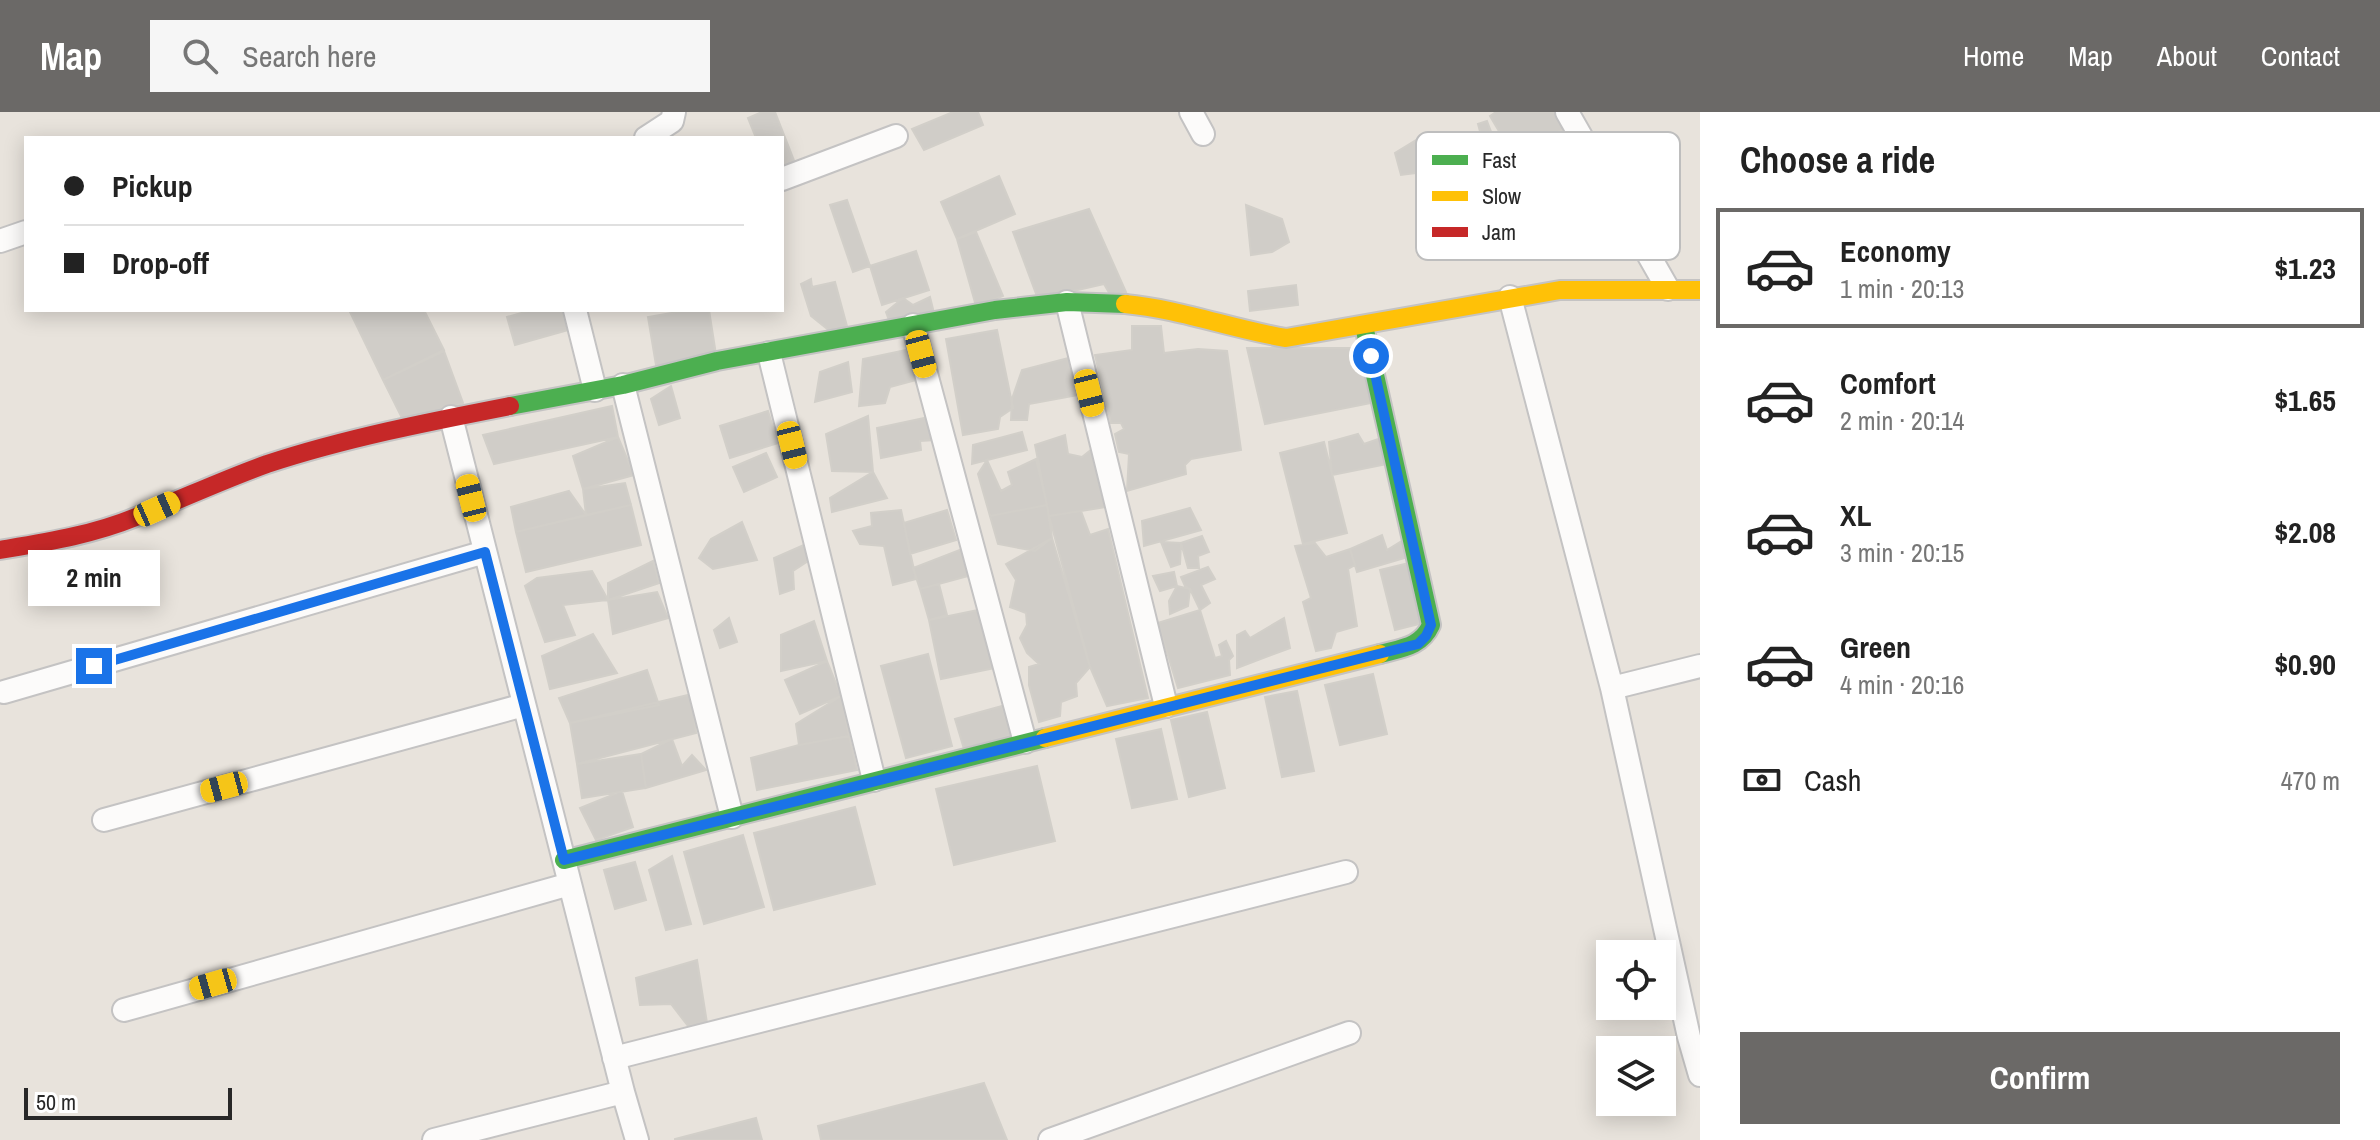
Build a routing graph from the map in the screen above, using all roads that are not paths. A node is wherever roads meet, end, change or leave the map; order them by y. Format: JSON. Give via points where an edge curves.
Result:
{"nodes":[{"id":1,"x":674,"y":112,"type":"edge"},
{"id":2,"x":1191,"y":112,"type":"edge"},
{"id":3,"x":1567,"y":112,"type":"edge"},
{"id":4,"x":1578,"y":132,"type":"edge"},
{"id":5,"x":1203,"y":134,"type":"dead end"},
{"id":6,"x":649,"y":136,"type":"edge"},
{"id":7,"x":896,"y":136,"type":"dead end"},
{"id":8,"x":784,"y":178,"type":"edge"},
{"id":9,"x":24,"y":233,"type":"edge"},
{"id":10,"x":0,"y":241,"type":"edge"},
{"id":11,"x":1651,"y":260,"type":"edge"},
{"id":12,"x":1668,"y":289,"type":"junction"},
{"id":13,"x":1700,"y":290,"type":"edge"},
{"id":14,"x":1510,"y":297,"type":"junction"},
{"id":15,"x":1067,"y":302,"type":"junction"},
{"id":16,"x":576,"y":312,"type":"edge"},
{"id":17,"x":913,"y":325,"type":"junction"},
{"id":18,"x":1364,"y":326,"type":"junction"},
{"id":19,"x":769,"y":353,"type":"junction"},
{"id":20,"x":623,"y":385,"type":"junction"},
{"id":21,"x":595,"y":390,"type":"junction"},
{"id":22,"x":451,"y":417,"type":"junction"},
{"id":23,"x":0,"y":550,"type":"edge"},
{"id":24,"x":485,"y":552,"type":"junction"},
{"id":25,"x":1700,"y":666,"type":"edge"},
{"id":26,"x":1612,"y":688,"type":"junction"},
{"id":27,"x":4,"y":692,"type":"dead end"},
{"id":28,"x":524,"y":705,"type":"junction"},
{"id":29,"x":1166,"y":706,"type":"junction"},
{"id":30,"x":1025,"y":742,"type":"junction"},
{"id":31,"x":874,"y":780,"type":"junction"},
{"id":32,"x":732,"y":817,"type":"junction"},
{"id":33,"x":104,"y":820,"type":"dead end"},
{"id":34,"x":564,"y":860,"type":"junction"},
{"id":35,"x":1346,"y":872,"type":"dead end"},
{"id":36,"x":570,"y":884,"type":"junction"},
{"id":37,"x":124,"y":1010,"type":"dead end"},
{"id":38,"x":1349,"y":1033,"type":"dead end"},
{"id":39,"x":614,"y":1058,"type":"junction"},
{"id":40,"x":1700,"y":1075,"type":"edge"},
{"id":41,"x":623,"y":1092,"type":"junction"},
{"id":42,"x":459,"y":1137,"type":"edge"},
{"id":43,"x":434,"y":1140,"type":"edge"},
{"id":44,"x":637,"y":1140,"type":"edge"},
{"id":45,"x":1050,"y":1140,"type":"edge"}],
"edges":[{"from":1,"to":6,"type":"street","via":[[672,121]]},
{"from":2,"to":5,"type":"street"},
{"from":3,"to":4,"type":"street"},
{"from":7,"to":8,"type":"street"},
{"from":9,"to":10,"type":"street"},
{"from":11,"to":12,"type":"street"},
{"from":12,"to":13,"type":"street"},
{"from":12,"to":14,"type":"street","via":[[1560,290]]},
{"from":14,"to":18,"type":"street"},
{"from":14,"to":26,"type":"street"},
{"from":15,"to":17,"type":"street"},
{"from":15,"to":18,"type":"street","via":[[1148,306],[1286,338]]},
{"from":15,"to":29,"type":"street"},
{"from":16,"to":21,"type":"street"},
{"from":17,"to":19,"type":"street"},
{"from":17,"to":30,"type":"street"},
{"from":18,"to":29,"type":"street","via":[[1431,625],[1426,636],[1418,644]]},
{"from":19,"to":20,"type":"street"},
{"from":19,"to":31,"type":"street"},
{"from":20,"to":21,"type":"street"},
{"from":20,"to":32,"type":"street"},
{"from":21,"to":22,"type":"street"},
{"from":22,"to":23,"type":"street","via":[[268,464],[73,538]]},
{"from":22,"to":24,"type":"street"},
{"from":24,"to":27,"type":"street"},
{"from":24,"to":28,"type":"street"},
{"from":25,"to":26,"type":"street"},
{"from":26,"to":40,"type":"street"},
{"from":28,"to":33,"type":"street"},
{"from":28,"to":34,"type":"street"},
{"from":29,"to":30,"type":"street"},
{"from":30,"to":31,"type":"street"},
{"from":31,"to":32,"type":"street"},
{"from":32,"to":34,"type":"street"},
{"from":34,"to":36,"type":"street"},
{"from":35,"to":39,"type":"street"},
{"from":36,"to":37,"type":"street"},
{"from":36,"to":39,"type":"street"},
{"from":38,"to":45,"type":"street"},
{"from":39,"to":41,"type":"street"},
{"from":41,"to":42,"type":"street"},
{"from":41,"to":44,"type":"street"},
{"from":42,"to":43,"type":"street"}]}
